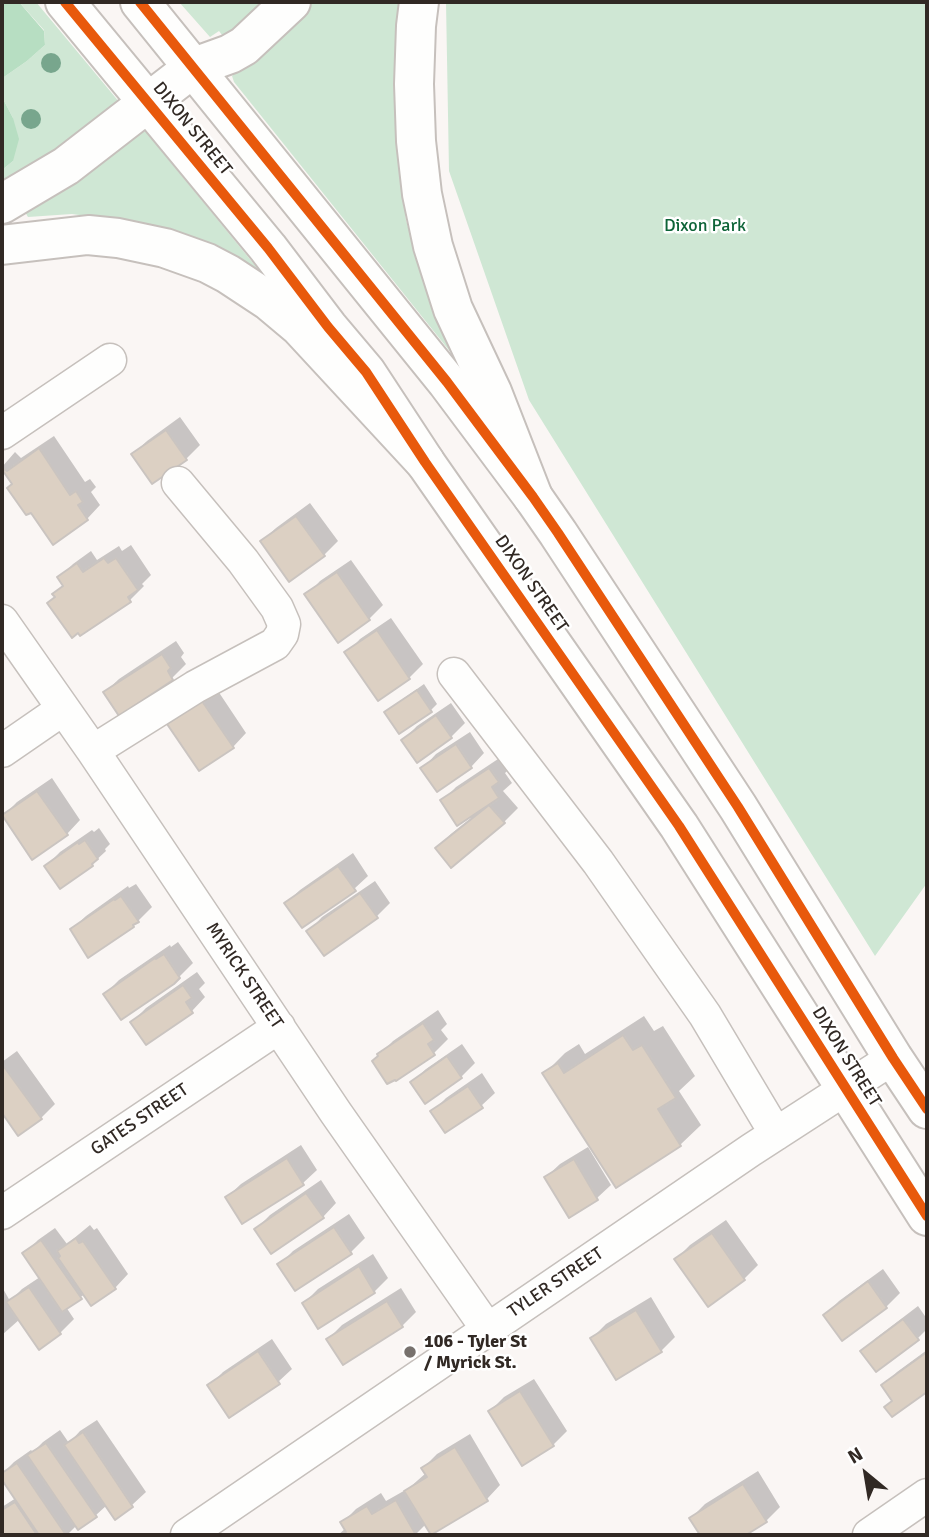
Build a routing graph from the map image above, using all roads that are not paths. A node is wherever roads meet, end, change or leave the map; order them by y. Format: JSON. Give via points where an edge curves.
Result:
{"nodes":[{"id":1,"x":65,"y":2,"type":"edge"},
{"id":2,"x":140,"y":2,"type":"edge"},
{"id":3,"x":290,"y":2,"type":"edge"},
{"id":4,"x":419,"y":2,"type":"edge"},
{"id":5,"x":194,"y":67,"type":"junction"},
{"id":6,"x":148,"y":103,"type":"junction"},
{"id":7,"x":2,"y":204,"type":"edge"},
{"id":8,"x":2,"y":245,"type":"edge"},
{"id":9,"x":110,"y":360,"type":"dead end"},
{"id":10,"x":2,"y":433,"type":"edge"},
{"id":11,"x":425,"y":462,"type":"junction"},
{"id":12,"x":178,"y":482,"type":"dead end"},
{"id":13,"x":533,"y":497,"type":"junction"},
{"id":14,"x":2,"y":621,"type":"edge"},
{"id":15,"x":454,"y":674,"type":"dead end"},
{"id":16,"x":63,"y":709,"type":"junction"},
{"id":17,"x":2,"y":751,"type":"edge"},
{"id":18,"x":93,"y":751,"type":"junction"},
{"id":19,"x":279,"y":1027,"type":"junction"},
{"id":20,"x":893,"y":1058,"type":"junction"},
{"id":21,"x":845,"y":1088,"type":"junction"},
{"id":22,"x":927,"y":1109,"type":"edge"},
{"id":23,"x":776,"y":1134,"type":"junction"},
{"id":24,"x":2,"y":1213,"type":"edge"},
{"id":25,"x":927,"y":1216,"type":"edge"},
{"id":26,"x":488,"y":1330,"type":"junction"},
{"id":27,"x":927,"y":1495,"type":"edge"},
{"id":28,"x":187,"y":1535,"type":"edge"},
{"id":29,"x":869,"y":1535,"type":"edge"}],
"edges":[{"from":1,"to":6,"type":"main road","name":"DIXON STREET"},
{"from":2,"to":5,"type":"main road"},
{"from":3,"to":5,"type":"main road","via":[[244,46]]},
{"from":4,"to":13,"type":"main road","via":[[416,141],[433,246],[453,309],[492,391]]},
{"from":5,"to":6,"type":"main road"},
{"from":5,"to":13,"type":"main road","via":[[447,382]]},
{"from":6,"to":7,"type":"main road","via":[[65,166]]},
{"from":6,"to":11,"type":"main road","name":"DIXON STREET","via":[[366,372]]},
{"from":8,"to":11,"type":"main road","via":[[88,235],[165,248],[207,263],[269,301],[300,327]]},
{"from":9,"to":10,"type":"street"},
{"from":11,"to":21,"type":"main road","name":"DIXON STREET","via":[[679,826]]},
{"from":12,"to":18,"type":"street","via":[[277,608],[284,624],[282,634],[275,644]]},
{"from":13,"to":20,"type":"main road","via":[[738,807]]},
{"from":14,"to":16,"type":"street","name":"MYRICK STREET"},
{"from":15,"to":23,"type":"street","via":[[598,862],[682,982]]},
{"from":16,"to":17,"type":"street"},
{"from":16,"to":18,"type":"street","name":"MYRICK STREET"},
{"from":18,"to":19,"type":"street","name":"MYRICK STREET"},
{"from":19,"to":24,"type":"street","name":"GATES STREET"},
{"from":19,"to":26,"type":"street","name":"MYRICK STREET"},
{"from":20,"to":21,"type":"street","name":"TYLER STREET"},
{"from":20,"to":22,"type":"main road"},
{"from":21,"to":23,"type":"street","name":"TYLER STREET"},
{"from":21,"to":25,"type":"main road","name":"DIXON STREET"},
{"from":23,"to":26,"type":"street","name":"TYLER STREET"},
{"from":26,"to":28,"type":"street","name":"TYLER STREET"},
{"from":27,"to":29,"type":"street"}]}
